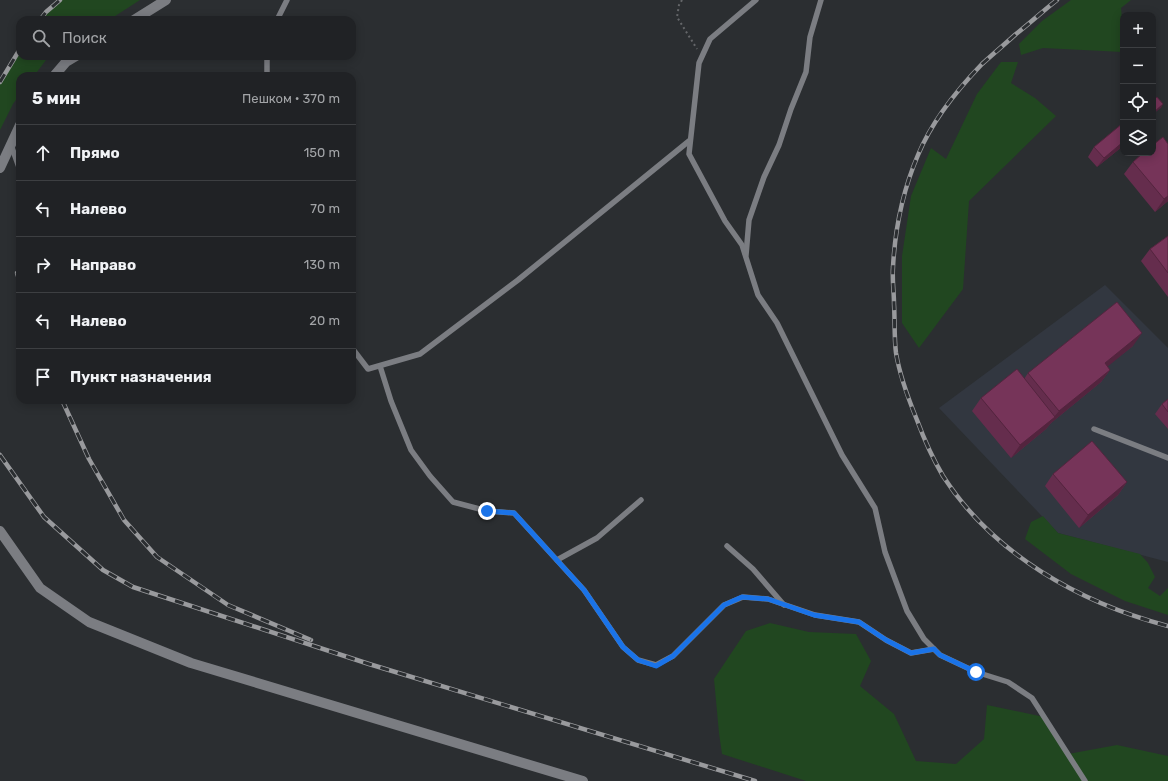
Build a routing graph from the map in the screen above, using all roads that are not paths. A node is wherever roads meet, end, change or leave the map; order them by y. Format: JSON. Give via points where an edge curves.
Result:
{"nodes":[{"id":1,"x":166,"y":0,"type":"edge"},
{"id":2,"x":287,"y":0,"type":"edge"},
{"id":3,"x":756,"y":0,"type":"edge"},
{"id":4,"x":821,"y":0,"type":"edge"},
{"id":5,"x":140,"y":16,"type":"edge"},
{"id":6,"x":279,"y":16,"type":"edge"},
{"id":7,"x":69,"y":60,"type":"edge"},
{"id":8,"x":267,"y":60,"type":"edge"},
{"id":9,"x":57,"y":72,"type":"edge"},
{"id":10,"x":267,"y":72,"type":"edge"},
{"id":11,"x":16,"y":134,"type":"edge"},
{"id":12,"x":689,"y":141,"type":"junction"},
{"id":13,"x":11,"y":145,"type":"junction"},
{"id":14,"x":16,"y":159,"type":"edge"},
{"id":15,"x":0,"y":168,"type":"edge"},
{"id":16,"x":746,"y":258,"type":"junction"},
{"id":17,"x":356,"y":353,"type":"edge"},
{"id":18,"x":380,"y":366,"type":"junction"},
{"id":19,"x":1094,"y":429,"type":"dead end"},
{"id":20,"x":1168,"y":458,"type":"edge"},
{"id":21,"x":641,"y":500,"type":"dead end"},
{"id":22,"x":0,"y":531,"type":"edge"},
{"id":23,"x":727,"y":546,"type":"dead end"},
{"id":24,"x":557,"y":560,"type":"junction"},
{"id":25,"x":784,"y":605,"type":"junction"},
{"id":26,"x":934,"y":649,"type":"junction"},
{"id":27,"x":583,"y":781,"type":"edge"},
{"id":28,"x":1085,"y":781,"type":"edge"}],
"edges":[{"from":1,"to":5,"type":"street"},
{"from":2,"to":6,"type":"lane"},
{"from":3,"to":12,"type":"lane","via":[[710,39],[699,63]]},
{"from":4,"to":16,"type":"lane","via":[[810,37],[806,72],[749,220]]},
{"from":7,"to":9,"type":"street"},
{"from":8,"to":10,"type":"lane"},
{"from":11,"to":13,"type":"street"},
{"from":12,"to":16,"type":"lane","via":[[689,154],[725,221],[742,246]]},
{"from":12,"to":18,"type":"lane","via":[[518,280],[420,354]]},
{"from":13,"to":14,"type":"lane"},
{"from":13,"to":15,"type":"street"},
{"from":16,"to":26,"type":"lane","via":[[758,295],[777,323],[842,455],[875,508],[885,552],[907,610],[924,639]]},
{"from":17,"to":18,"type":"lane","via":[[368,369]]},
{"from":18,"to":24,"type":"lane","via":[[410,450],[453,502],[487,511],[514,513]]},
{"from":19,"to":20,"type":"lane"},
{"from":21,"to":24,"type":"lane","via":[[597,538]]},
{"from":22,"to":27,"type":"street","via":[[40,588],[89,622],[191,663]]},
{"from":23,"to":25,"type":"lane","via":[[753,569]]},
{"from":24,"to":25,"type":"lane","via":[[584,590],[623,647],[638,660],[656,666],[673,656],[724,605],[742,597],[768,599]]},
{"from":25,"to":26,"type":"lane","via":[[814,615],[859,622],[911,653]]},
{"from":26,"to":28,"type":"lane","via":[[940,655],[976,672],[1008,682],[1032,698]]}]}
